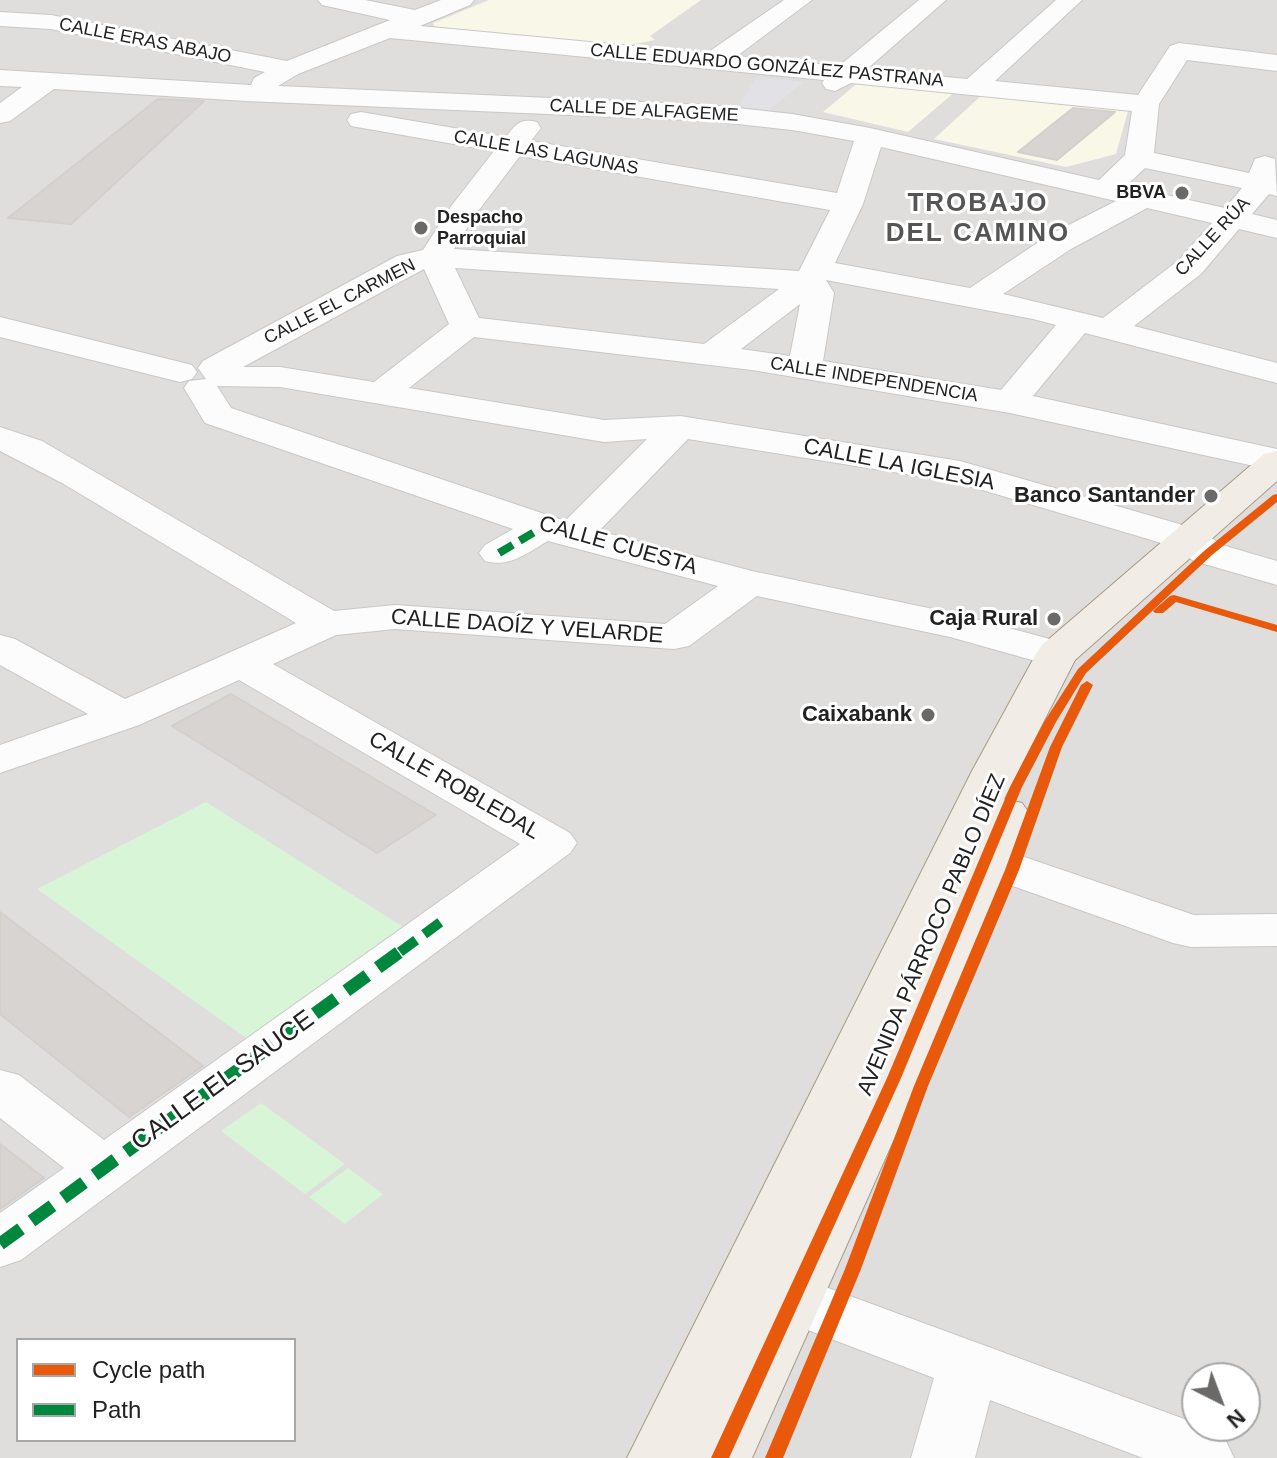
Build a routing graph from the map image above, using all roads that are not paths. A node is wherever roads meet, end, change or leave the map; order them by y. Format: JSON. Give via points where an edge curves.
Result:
{"nodes":[{"id":1,"x":330,"y":0,"type":"edge"},
{"id":2,"x":462,"y":0,"type":"edge"},
{"id":3,"x":800,"y":0,"type":"edge"},
{"id":4,"x":934,"y":0,"type":"edge"},
{"id":5,"x":1070,"y":0,"type":"edge"},
{"id":6,"x":76,"y":7,"type":"dead end"},
{"id":7,"x":417,"y":18,"type":"junction"},
{"id":8,"x":0,"y":19,"type":"edge"},
{"id":9,"x":51,"y":22,"type":"junction"},
{"id":10,"x":388,"y":30,"type":"junction"},
{"id":11,"x":712,"y":62,"type":"junction"},
{"id":12,"x":1277,"y":63,"type":"edge"},
{"id":13,"x":748,"y":64,"type":"junction"},
{"id":14,"x":289,"y":69,"type":"junction"},
{"id":15,"x":846,"y":73,"type":"junction"},
{"id":16,"x":0,"y":78,"type":"edge"},
{"id":17,"x":48,"y":81,"type":"junction"},
{"id":18,"x":975,"y":85,"type":"junction"},
{"id":19,"x":246,"y":93,"type":"junction"},
{"id":20,"x":1146,"y":104,"type":"junction"},
{"id":21,"x":545,"y":106,"type":"junction"},
{"id":22,"x":710,"y":113,"type":"junction"},
{"id":23,"x":0,"y":115,"type":"edge"},
{"id":24,"x":792,"y":122,"type":"junction"},
{"id":25,"x":870,"y":136,"type":"junction"},
{"id":26,"x":512,"y":148,"type":"junction"},
{"id":27,"x":1139,"y":158,"type":"junction"},
{"id":28,"x":1270,"y":176,"type":"edge"},
{"id":29,"x":1106,"y":189,"type":"junction"},
{"id":30,"x":1144,"y":198,"type":"junction"},
{"id":31,"x":848,"y":204,"type":"junction"},
{"id":32,"x":1234,"y":219,"type":"junction"},
{"id":33,"x":1277,"y":229,"type":"edge"},
{"id":34,"x":434,"y":257,"type":"junction"},
{"id":35,"x":814,"y":275,"type":"junction"},
{"id":36,"x":975,"y":299,"type":"junction"},
{"id":37,"x":1093,"y":324,"type":"junction"},
{"id":38,"x":467,"y":326,"type":"junction"},
{"id":39,"x":0,"y":327,"type":"edge"},
{"id":40,"x":711,"y":355,"type":"junction"},
{"id":41,"x":805,"y":369,"type":"junction"},
{"id":42,"x":1277,"y":373,"type":"edge"},
{"id":43,"x":204,"y":376,"type":"junction"},
{"id":44,"x":383,"y":392,"type":"junction"},
{"id":45,"x":1010,"y":402,"type":"junction"},
{"id":46,"x":0,"y":438,"type":"edge"},
{"id":47,"x":669,"y":438,"type":"junction"},
{"id":48,"x":1277,"y":461,"type":"edge"},
{"id":49,"x":1277,"y":497,"type":"edge"},
{"id":50,"x":558,"y":532,"type":"junction"},
{"id":51,"x":1198,"y":546,"type":"junction"},
{"id":52,"x":499,"y":553,"type":"dead end"},
{"id":53,"x":1277,"y":573,"type":"edge"},
{"id":54,"x":750,"y":582,"type":"junction"},
{"id":55,"x":327,"y":624,"type":"junction"},
{"id":56,"x":0,"y":648,"type":"edge"},
{"id":57,"x":1057,"y":654,"type":"junction"},
{"id":58,"x":242,"y":664,"type":"junction"},
{"id":59,"x":124,"y":716,"type":"junction"},
{"id":60,"x":1032,"y":759,"type":"junction"},
{"id":61,"x":0,"y":760,"type":"edge"},
{"id":62,"x":971,"y":855,"type":"junction"},
{"id":63,"x":446,"y":918,"type":"joint"},
{"id":64,"x":1277,"y":930,"type":"edge"},
{"id":65,"x":0,"y":1089,"type":"edge"},
{"id":66,"x":103,"y":1169,"type":"junction"},
{"id":67,"x":0,"y":1244,"type":"edge"},
{"id":68,"x":768,"y":1291,"type":"junction"},
{"id":69,"x":968,"y":1365,"type":"junction"},
{"id":70,"x":659,"y":1458,"type":"edge"},
{"id":71,"x":720,"y":1458,"type":"edge"},
{"id":72,"x":943,"y":1458,"type":"edge"},
{"id":73,"x":1202,"y":1458,"type":"edge"}],
"edges":[{"from":1,"to":7,"type":"street"},
{"from":2,"to":7,"type":"street"},
{"from":3,"to":11,"type":"street"},
{"from":4,"to":15,"type":"street"},
{"from":5,"to":18,"type":"street"},
{"from":6,"to":9,"type":"street"},
{"from":7,"to":10,"type":"street"},
{"from":8,"to":9,"type":"street","name":"CALLE ERAS ABAJO"},
{"from":9,"to":14,"type":"street","name":"CALLE ERAS ABAJO"},
{"from":10,"to":11,"type":"street","name":"CALLE EDUARDO GONZÁLEZ PASTRANA"},
{"from":10,"to":14,"type":"street"},
{"from":11,"to":13,"type":"street","name":"CALLE EDUARDO GONZÁLEZ PASTRANA"},
{"from":12,"to":20,"type":"street","via":[[1179,51]]},
{"from":13,"to":15,"type":"street","name":"CALLE EDUARDO GONZÁLEZ PASTRANA"},
{"from":13,"to":22,"type":"street"},
{"from":14,"to":19,"type":"street"},
{"from":15,"to":18,"type":"street","name":"CALLE EDUARDO GONZÁLEZ PASTRANA"},
{"from":15,"to":24,"type":"street"},
{"from":16,"to":17,"type":"street","name":"CALLE DE ALFAGEME"},
{"from":17,"to":19,"type":"street","name":"CALLE DE ALFAGEME"},
{"from":17,"to":23,"type":"street"},
{"from":18,"to":20,"type":"street","name":"CALLE EDUARDO GONZÁLEZ PASTRANA"},
{"from":19,"to":21,"type":"street","name":"CALLE DE ALFAGEME"},
{"from":19,"to":26,"type":"street","name":"CALLE LAS LAGUNAS","via":[[318,113]]},
{"from":20,"to":27,"type":"street"},
{"from":21,"to":22,"type":"street","name":"CALLE DE ALFAGEME"},
{"from":21,"to":26,"type":"street","name":"CALLE EL CARMEN"},
{"from":22,"to":24,"type":"street","name":"CALLE DE ALFAGEME"},
{"from":24,"to":25,"type":"street","name":"CALLE DE ALFAGEME"},
{"from":25,"to":29,"type":"street","name":"CALLE DE ALFAGEME"},
{"from":25,"to":31,"type":"street"},
{"from":26,"to":31,"type":"street","name":"CALLE LAS LAGUNAS"},
{"from":26,"to":34,"type":"street","name":"CALLE EL CARMEN"},
{"from":27,"to":28,"type":"street"},
{"from":27,"to":29,"type":"street"},
{"from":28,"to":32,"type":"street","name":"CALLE RÚA"},
{"from":29,"to":30,"type":"street","name":"CALLE DE ALFAGEME"},
{"from":30,"to":32,"type":"street","name":"CALLE DE ALFAGEME"},
{"from":30,"to":36,"type":"street","via":[[1060,242]]},
{"from":31,"to":35,"type":"street"},
{"from":32,"to":33,"type":"street","name":"CALLE DE ALFAGEME"},
{"from":32,"to":37,"type":"street","name":"CALLE RÚA","via":[[1190,267]]},
{"from":34,"to":35,"type":"street"},
{"from":34,"to":38,"type":"street"},
{"from":34,"to":43,"type":"street","name":"CALLE EL CARMEN","via":[[408,263]]},
{"from":35,"to":36,"type":"street"},
{"from":35,"to":40,"type":"street"},
{"from":35,"to":41,"type":"street","via":[[818,293]]},
{"from":36,"to":37,"type":"street"},
{"from":37,"to":42,"type":"street"},
{"from":37,"to":45,"type":"street","name":"CALLE RÚA"},
{"from":38,"to":40,"type":"street","name":"CALLE INDEPENDENCIA"},
{"from":38,"to":44,"type":"street"},
{"from":39,"to":43,"type":"street","name":"CALLE LA IGLESIA"},
{"from":40,"to":41,"type":"street","name":"CALLE INDEPENDENCIA"},
{"from":41,"to":45,"type":"street","name":"CALLE INDEPENDENCIA"},
{"from":43,"to":44,"type":"street","name":"CALLE LA IGLESIA","via":[[280,377]]},
{"from":43,"to":50,"type":"street","name":"CALLE CUESTA","via":[[218,415]]},
{"from":44,"to":47,"type":"street","name":"CALLE LA IGLESIA"},
{"from":45,"to":48,"type":"street","name":"CALLE INDEPENDENCIA"},
{"from":46,"to":55,"type":"street","via":[[75,475]]},
{"from":47,"to":50,"type":"street"},
{"from":47,"to":51,"type":"street","name":"CALLE LA IGLESIA","via":[[960,472]]},
{"from":48,"to":51,"type":"main road","name":"AVENIDA PÁRROCO PABLO DÍEZ"},
{"from":49,"to":51,"type":"main road","name":"AVENIDA PÁRROCO PABLO DÍEZ"},
{"from":50,"to":52,"type":"street"},
{"from":50,"to":54,"type":"street","name":"CALLE CUESTA"},
{"from":51,"to":53,"type":"street","name":"CALLE LA IGLESIA"},
{"from":51,"to":57,"type":"main road","name":"AVENIDA PÁRROCO PABLO DÍEZ"},
{"from":51,"to":60,"type":"main road","name":"AVENIDA PÁRROCO PABLO DÍEZ","via":[[1082,671]]},
{"from":54,"to":55,"type":"street","name":"CALLE DAOÍZ Y VELARDE","via":[[674,637],[395,617]]},
{"from":54,"to":57,"type":"street","name":"CALLE CUESTA","via":[[957,626]]},
{"from":55,"to":58,"type":"street","name":"CALLE DAOÍZ Y VELARDE"},
{"from":56,"to":59,"type":"street"},
{"from":57,"to":60,"type":"main road","via":[[1064,670],[1038,721]]},
{"from":57,"to":62,"type":"main road","name":"AVENIDA PÁRROCO PABLO DÍEZ"},
{"from":58,"to":59,"type":"street","name":"CALLE DAOÍZ Y VELARDE"},
{"from":58,"to":63,"type":"street","name":"CALLE ROBLEDAL","via":[[553,843]]},
{"from":59,"to":61,"type":"street","name":"CALLE DAOÍZ Y VELARDE"},
{"from":60,"to":62,"type":"main road","name":"AVENIDA PÁRROCO PABLO DÍEZ"},
{"from":62,"to":64,"type":"street","via":[[1191,931]]},
{"from":62,"to":68,"type":"main road","name":"AVENIDA PÁRROCO PABLO DÍEZ","via":[[894,1078]]},
{"from":63,"to":66,"type":"street","name":"CALLE EL SAUCE"},
{"from":65,"to":66,"type":"street"},
{"from":66,"to":67,"type":"street","name":"CALLE EL SAUCE"},
{"from":68,"to":69,"type":"street"},
{"from":68,"to":70,"type":"main road","name":"AVENIDA PÁRROCO PABLO DÍEZ"},
{"from":68,"to":71,"type":"main road","name":"AVENIDA PÁRROCO PABLO DÍEZ"},
{"from":69,"to":72,"type":"street"},
{"from":69,"to":73,"type":"street","via":[[1173,1442]]}]}
